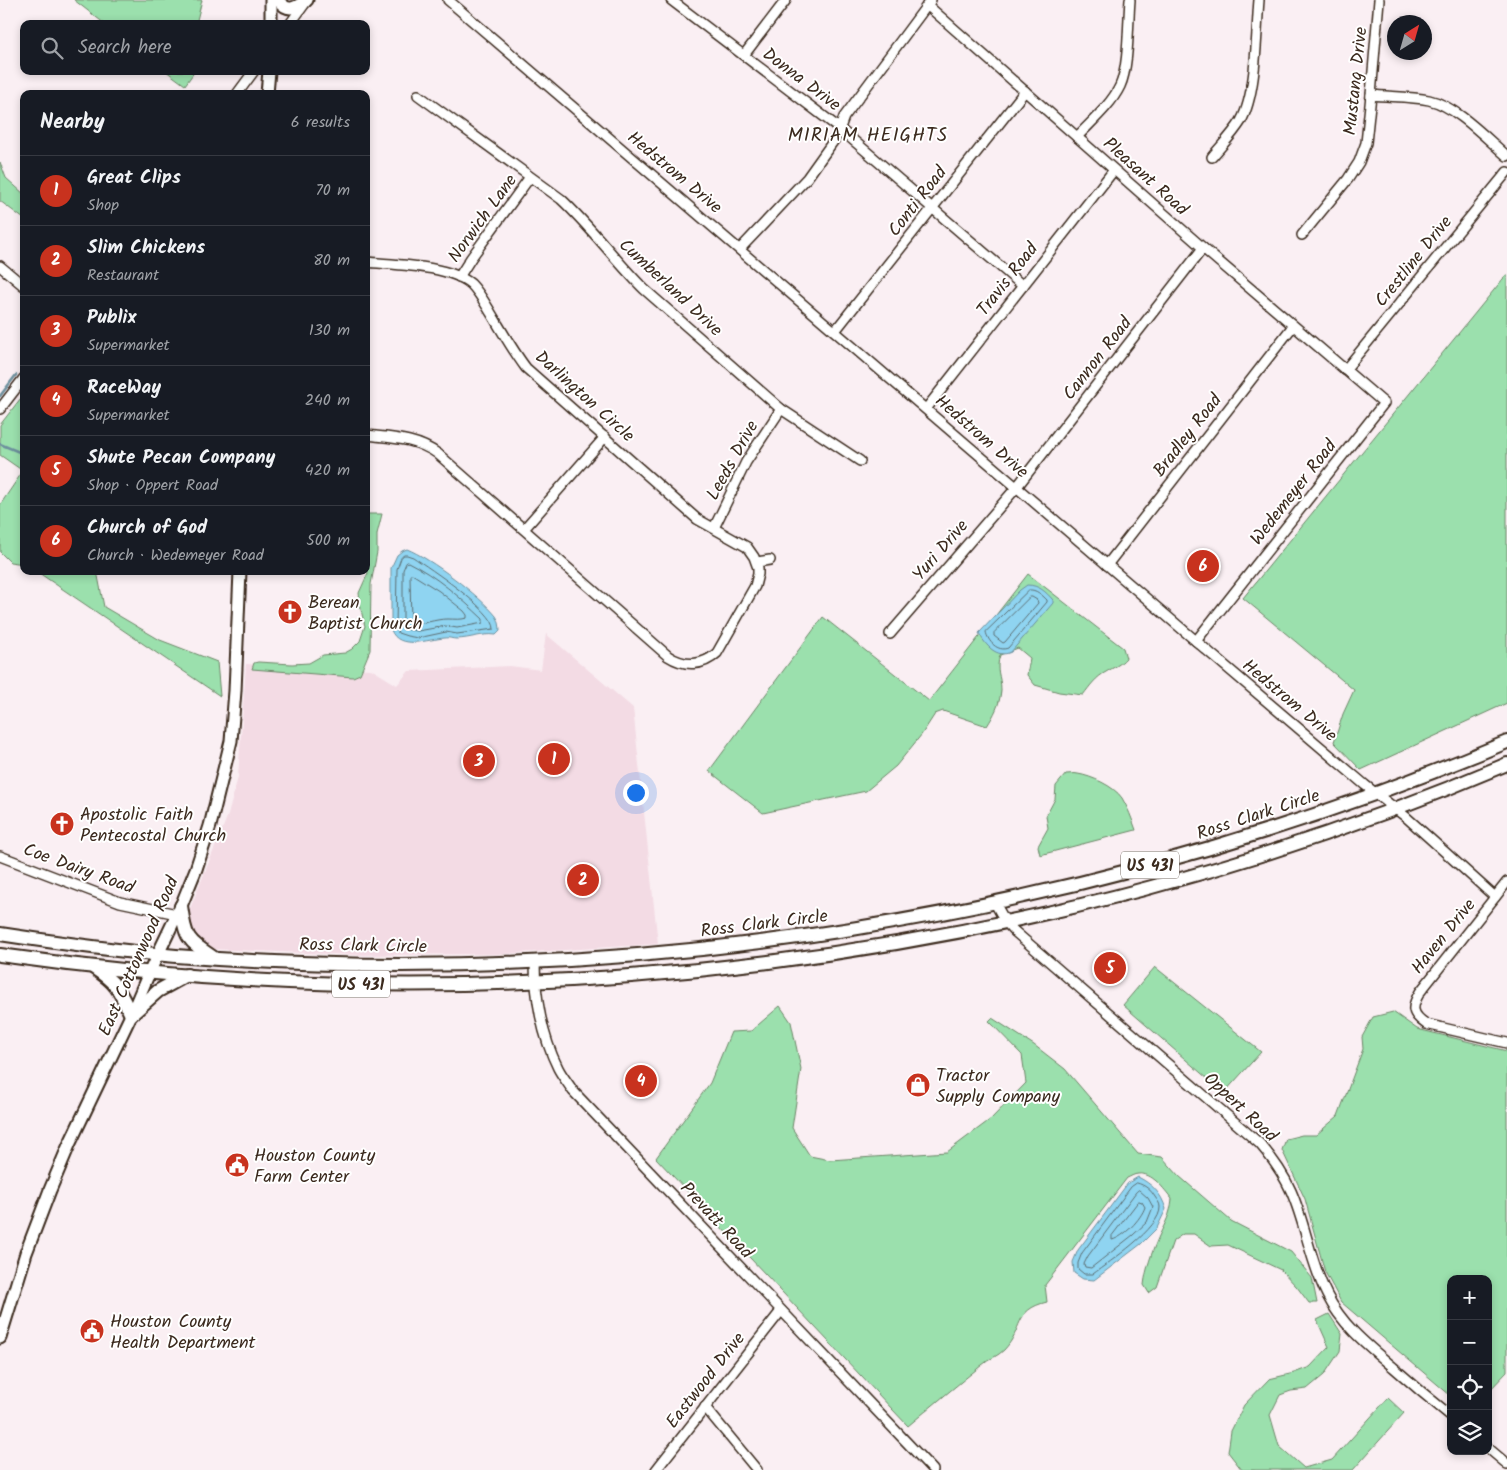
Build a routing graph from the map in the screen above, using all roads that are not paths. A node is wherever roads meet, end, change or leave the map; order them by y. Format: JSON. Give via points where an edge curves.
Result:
{"nodes":[{"id":1,"x":271,"y":0,"type":"edge"},
{"id":2,"x":278,"y":0,"type":"edge"},
{"id":3,"x":307,"y":0,"type":"edge"},
{"id":4,"x":448,"y":0,"type":"edge"},
{"id":5,"x":671,"y":0,"type":"edge"},
{"id":6,"x":786,"y":0,"type":"edge"},
{"id":7,"x":1130,"y":0,"type":"edge"},
{"id":8,"x":1259,"y":0,"type":"edge"},
{"id":9,"x":1379,"y":0,"type":"edge"},
{"id":10,"x":929,"y":2,"type":"edge"},
{"id":11,"x":271,"y":20,"type":"edge"},
{"id":12,"x":293,"y":20,"type":"edge"},
{"id":13,"x":744,"y":55,"type":"junction"},
{"id":14,"x":251,"y":75,"type":"edge"},
{"id":15,"x":269,"y":75,"type":"edge"},
{"id":16,"x":240,"y":90,"type":"edge"},
{"id":17,"x":267,"y":90,"type":"edge"},
{"id":18,"x":1024,"y":91,"type":"junction"},
{"id":19,"x":418,"y":94,"type":"dead end"},
{"id":20,"x":1371,"y":95,"type":"junction"},
{"id":21,"x":840,"y":128,"type":"junction"},
{"id":22,"x":1077,"y":137,"type":"junction"},
{"id":23,"x":1507,"y":156,"type":"edge"},
{"id":24,"x":1212,"y":158,"type":"dead end"},
{"id":25,"x":1114,"y":170,"type":"junction"},
{"id":26,"x":1507,"y":172,"type":"edge"},
{"id":27,"x":530,"y":177,"type":"junction"},
{"id":28,"x":932,"y":208,"type":"junction"},
{"id":29,"x":1302,"y":235,"type":"dead end"},
{"id":30,"x":1203,"y":248,"type":"junction"},
{"id":31,"x":740,"y":249,"type":"junction"},
{"id":32,"x":370,"y":262,"type":"edge"},
{"id":33,"x":0,"y":266,"type":"edge"},
{"id":34,"x":459,"y":277,"type":"junction"},
{"id":35,"x":20,"y":283,"type":"edge"},
{"id":36,"x":1023,"y":286,"type":"junction"},
{"id":37,"x":1293,"y":326,"type":"junction"},
{"id":38,"x":835,"y":331,"type":"junction"},
{"id":39,"x":1344,"y":370,"type":"junction"},
{"id":40,"x":20,"y":383,"type":"edge"},
{"id":41,"x":0,"y":409,"type":"edge"},
{"id":42,"x":781,"y":409,"type":"junction"},
{"id":43,"x":926,"y":409,"type":"junction"},
{"id":44,"x":370,"y":435,"type":"edge"},
{"id":45,"x":605,"y":437,"type":"junction"},
{"id":46,"x":860,"y":461,"type":"dead end"},
{"id":47,"x":1016,"y":488,"type":"junction"},
{"id":48,"x":714,"y":528,"type":"junction"},
{"id":49,"x":524,"y":529,"type":"junction"},
{"id":50,"x":770,"y":560,"type":"dead end"},
{"id":51,"x":757,"y":562,"type":"junction"},
{"id":52,"x":1107,"y":565,"type":"junction"},
{"id":53,"x":240,"y":575,"type":"edge"},
{"id":54,"x":890,"y":634,"type":"dead end"},
{"id":55,"x":1196,"y":641,"type":"junction"},
{"id":56,"x":1507,"y":742,"type":"edge"},
{"id":57,"x":1507,"y":764,"type":"edge"},
{"id":58,"x":1376,"y":794,"type":"junction"},
{"id":59,"x":1395,"y":809,"type":"junction"},
{"id":60,"x":0,"y":856,"type":"edge"},
{"id":61,"x":1507,"y":882,"type":"edge"},
{"id":62,"x":1495,"y":897,"type":"junction"},
{"id":63,"x":995,"y":903,"type":"junction"},
{"id":64,"x":179,"y":910,"type":"junction"},
{"id":65,"x":1006,"y":921,"type":"junction"},
{"id":66,"x":0,"y":934,"type":"edge"},
{"id":67,"x":789,"y":939,"type":"junction"},
{"id":68,"x":158,"y":954,"type":"junction"},
{"id":69,"x":0,"y":955,"type":"edge"},
{"id":70,"x":214,"y":958,"type":"junction"},
{"id":71,"x":794,"y":958,"type":"junction"},
{"id":72,"x":536,"y":962,"type":"junction"},
{"id":73,"x":426,"y":964,"type":"junction"},
{"id":74,"x":92,"y":967,"type":"junction"},
{"id":75,"x":149,"y":973,"type":"junction"},
{"id":76,"x":187,"y":976,"type":"junction"},
{"id":77,"x":535,"y":982,"type":"junction"},
{"id":78,"x":414,"y":984,"type":"junction"},
{"id":79,"x":131,"y":1015,"type":"junction"},
{"id":80,"x":1507,"y":1043,"type":"edge"},
{"id":81,"x":781,"y":1311,"type":"junction"},
{"id":82,"x":1,"y":1333,"type":"edge"},
{"id":83,"x":705,"y":1408,"type":"junction"},
{"id":84,"x":1447,"y":1413,"type":"edge"},
{"id":85,"x":1492,"y":1451,"type":"edge"},
{"id":86,"x":1507,"y":1464,"type":"edge"},
{"id":87,"x":656,"y":1470,"type":"edge"},
{"id":88,"x":757,"y":1470,"type":"edge"},
{"id":89,"x":933,"y":1470,"type":"edge"}],
"edges":[{"from":1,"to":11,"type":"main road"},
{"from":2,"to":3,"type":"main road","via":[[283,6],[293,8]]},
{"from":3,"to":12,"type":"street"},
{"from":4,"to":31,"type":"street","name":"Hedstrom Drive"},
{"from":5,"to":13,"type":"street","name":"Donna Drive"},
{"from":6,"to":13,"type":"street"},
{"from":7,"to":22,"type":"street","via":[[1125,69],[1120,86]]},
{"from":8,"to":24,"type":"street","via":[[1249,101],[1241,121]]},
{"from":9,"to":20,"type":"street","name":"Mustang Drive"},
{"from":10,"to":18,"type":"street","name":"Pleasant Road"},
{"from":10,"to":21,"type":"street","via":[[844,117]]},
{"from":13,"to":21,"type":"street","name":"Donna Drive"},
{"from":14,"to":16,"type":"street"},
{"from":15,"to":17,"type":"main road"},
{"from":18,"to":22,"type":"street","name":"Pleasant Road"},
{"from":18,"to":28,"type":"street","name":"Conti Road"},
{"from":19,"to":27,"type":"street","name":"Cumberland Drive"},
{"from":20,"to":23,"type":"street","via":[[1430,100],[1445,105]]},
{"from":20,"to":29,"type":"street","name":"Mustang Drive","via":[[1366,143],[1359,162]]},
{"from":21,"to":28,"type":"street","name":"Donna Drive"},
{"from":21,"to":31,"type":"street","via":[[807,178]]},
{"from":22,"to":25,"type":"street","name":"Pleasant Road"},
{"from":25,"to":30,"type":"street","name":"Pleasant Road"},
{"from":25,"to":36,"type":"street","name":"Travis Road"},
{"from":26,"to":39,"type":"street","name":"Crestline Drive"},
{"from":27,"to":34,"type":"street","name":"Norwich Lane"},
{"from":27,"to":42,"type":"street","name":"Cumberland Drive","via":[[561,199],[644,289]]},
{"from":28,"to":36,"type":"street","name":"Donna Drive"},
{"from":28,"to":38,"type":"street","name":"Conti Road"},
{"from":30,"to":37,"type":"street","name":"Pleasant Road"},
{"from":30,"to":47,"type":"street","name":"Cannon Road"},
{"from":31,"to":38,"type":"street","name":"Hedstrom Drive"},
{"from":32,"to":34,"type":"street","name":"Darlington Circle","via":[[437,269]]},
{"from":33,"to":35,"type":"street"},
{"from":34,"to":45,"type":"street","name":"Darlington Circle","via":[[471,284],[481,296],[526,368]]},
{"from":36,"to":43,"type":"street","name":"Travis Road"},
{"from":37,"to":39,"type":"street","name":"Pleasant Road"},
{"from":37,"to":52,"type":"street","name":"Bradley Road"},
{"from":38,"to":43,"type":"street","name":"Hedstrom Drive"},
{"from":39,"to":55,"type":"street","name":"Wedemeyer Road","via":[[1384,404]]},
{"from":40,"to":41,"type":"street"},
{"from":42,"to":46,"type":"street","name":"Cumberland Drive"},
{"from":42,"to":48,"type":"street","name":"Leeds Drive","via":[[746,462]]},
{"from":43,"to":47,"type":"street","name":"Hedstrom Drive"},
{"from":44,"to":49,"type":"street","via":[[409,439],[431,449]]},
{"from":45,"to":48,"type":"street","name":"Darlington Circle","via":[[697,519]]},
{"from":45,"to":49,"type":"street"},
{"from":47,"to":52,"type":"street","name":"Hedstrom Drive"},
{"from":47,"to":54,"type":"street","name":"Yuri Drive"},
{"from":48,"to":51,"type":"street","name":"Darlington Circle","via":[[747,547]]},
{"from":49,"to":51,"type":"street","via":[[668,656],[698,668],[721,648],[755,586]]},
{"from":50,"to":51,"type":"street"},
{"from":52,"to":55,"type":"street","name":"Hedstrom Drive"},
{"from":53,"to":64,"type":"main road","name":"East Cottonwood Road","via":[[229,749],[210,826]]},
{"from":55,"to":58,"type":"street","name":"Hedstrom Drive"},
{"from":56,"to":58,"type":"highway","name":"Ross Clark Circle","number":"US 431"},
{"from":57,"to":59,"type":"highway","number":"US 431"},
{"from":58,"to":59,"type":"street","name":"Hedstrom Drive"},
{"from":58,"to":63,"type":"highway","name":"Ross Clark Circle","number":"US 431","via":[[1161,862]]},
{"from":59,"to":62,"type":"street","name":"Hedstrom Drive"},
{"from":59,"to":65,"type":"highway","number":"US 431","via":[[1193,874]]},
{"from":60,"to":64,"type":"street","name":"Coe Dairy Road","via":[[120,902]]},
{"from":61,"to":62,"type":"street","name":"Haven Drive"},
{"from":62,"to":80,"type":"street","name":"Haven Drive","via":[[1420,992],[1414,1009],[1426,1024]]},
{"from":63,"to":65,"type":"street","name":"Oppert Road"},
{"from":63,"to":67,"type":"highway","name":"Ross Clark Circle","number":"US 431"},
{"from":64,"to":68,"type":"main road","name":"East Cottonwood Road"},
{"from":64,"to":70,"type":"highway","via":[[189,938]]},
{"from":65,"to":71,"type":"highway","number":"US 431"},
{"from":65,"to":84,"type":"street","name":"Oppert Road","via":[[1260,1144],[1291,1190],[1317,1273],[1333,1307],[1362,1341]]},
{"from":66,"to":68,"type":"highway","name":"Ross Clark Circle","number":"US 431"},
{"from":67,"to":71,"type":"highway"},
{"from":67,"to":72,"type":"highway","name":"Ross Clark Circle","number":"US 431"},
{"from":68,"to":70,"type":"highway","name":"Ross Clark Circle","number":"US 431"},
{"from":68,"to":75,"type":"main road","name":"East Cottonwood Road"},
{"from":69,"to":74,"type":"highway","number":"US 431"},
{"from":70,"to":73,"type":"highway","name":"Ross Clark Circle","number":"US 431","via":[[329,964]]},
{"from":71,"to":77,"type":"highway","number":"US 431","via":[[638,976]]},
{"from":72,"to":73,"type":"highway","name":"Ross Clark Circle","number":"US 431"},
{"from":72,"to":77,"type":"street","name":"Prevatt Road"},
{"from":73,"to":78,"type":"highway","via":[[416,972]]},
{"from":74,"to":75,"type":"highway","number":"US 431"},
{"from":74,"to":79,"type":"highway","via":[[118,987]]},
{"from":75,"to":76,"type":"highway","number":"US 431"},
{"from":75,"to":79,"type":"main road","name":"East Cottonwood Road"},
{"from":76,"to":78,"type":"highway","number":"US 431"},
{"from":76,"to":79,"type":"highway","via":[[158,991]]},
{"from":77,"to":78,"type":"highway","number":"US 431"},
{"from":77,"to":81,"type":"street","name":"Prevatt Road","via":[[547,1040],[558,1068],[573,1090]]},
{"from":79,"to":82,"type":"main road","name":"East Cottonwood Road","via":[[47,1197]]},
{"from":81,"to":83,"type":"street","name":"Eastwood Drive"},
{"from":81,"to":89,"type":"street","name":"Prevatt Road"},
{"from":83,"to":87,"type":"street","name":"Eastwood Drive"},
{"from":83,"to":88,"type":"street"},
{"from":85,"to":86,"type":"street"}]}
